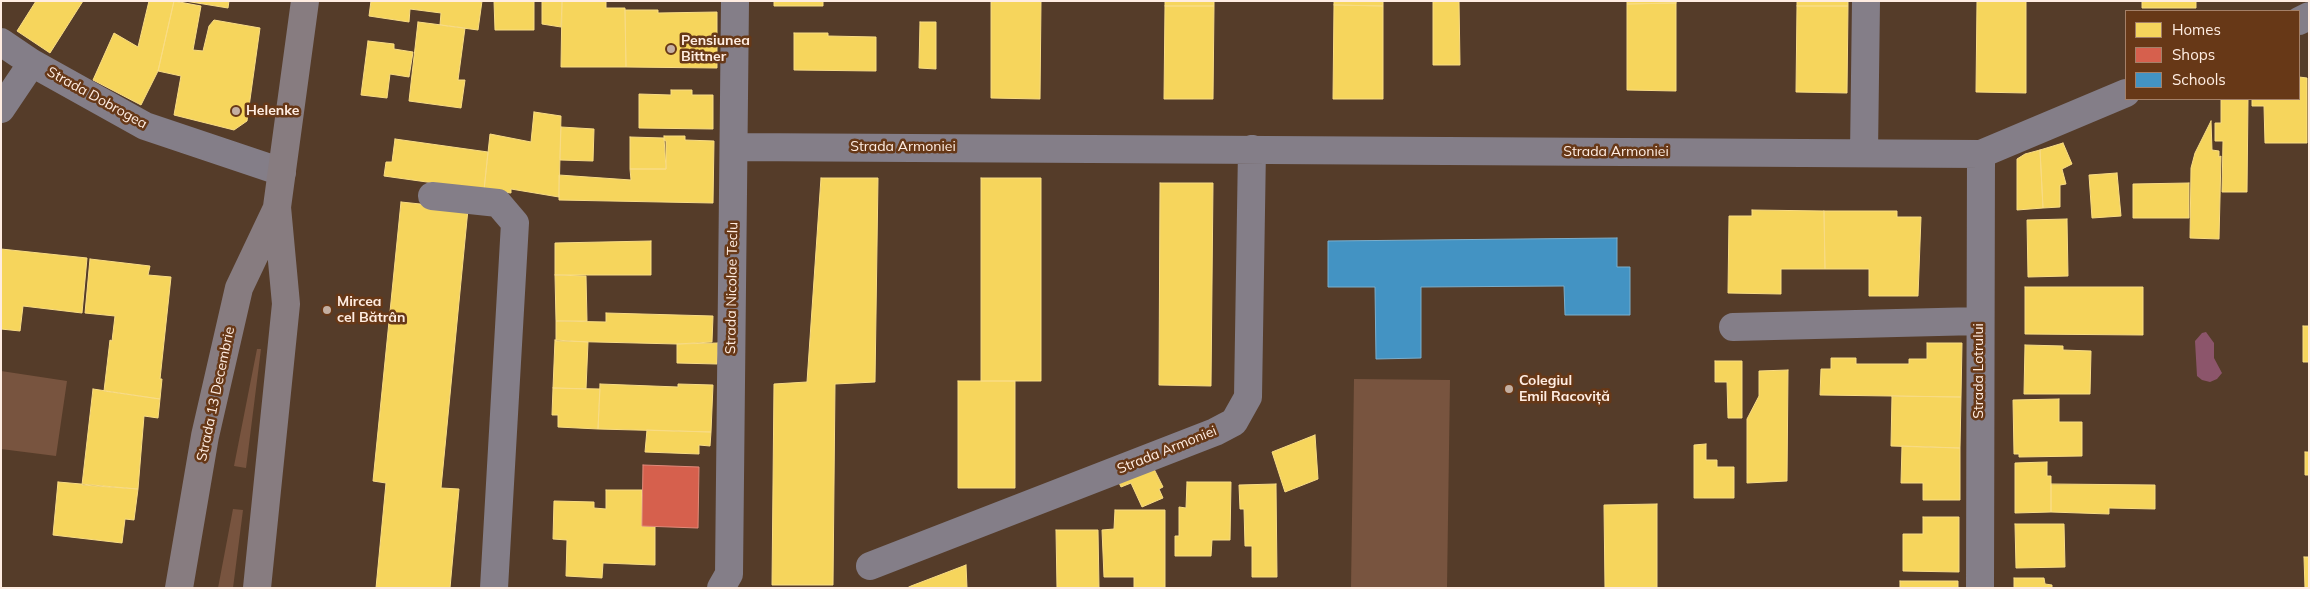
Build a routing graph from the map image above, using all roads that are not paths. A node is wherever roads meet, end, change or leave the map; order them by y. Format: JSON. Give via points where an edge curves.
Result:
{"nodes":[{"id":1,"x":305,"y":1,"type":"edge"},
{"id":2,"x":735,"y":1,"type":"edge"},
{"id":3,"x":1866,"y":1,"type":"edge"},
{"id":4,"x":1,"y":42,"type":"edge"},
{"id":5,"x":32,"y":63,"type":"junction"},
{"id":6,"x":2125,"y":93,"type":"edge"},
{"id":7,"x":1,"y":109,"type":"edge"},
{"id":8,"x":734,"y":146,"type":"junction"},
{"id":9,"x":1252,"y":149,"type":"junction"},
{"id":10,"x":1864,"y":153,"type":"junction"},
{"id":11,"x":1981,"y":154,"type":"junction"},
{"id":12,"x":282,"y":172,"type":"junction"},
{"id":13,"x":432,"y":196,"type":"dead end"},
{"id":14,"x":277,"y":207,"type":"junction"},
{"id":15,"x":1979,"y":321,"type":"junction"},
{"id":16,"x":1732,"y":327,"type":"dead end"},
{"id":17,"x":870,"y":566,"type":"dead end"},
{"id":18,"x":725,"y":581,"type":"edge"},
{"id":19,"x":179,"y":588,"type":"edge"},
{"id":20,"x":258,"y":588,"type":"edge"},
{"id":21,"x":494,"y":588,"type":"edge"},
{"id":22,"x":1980,"y":588,"type":"edge"}],
"edges":[{"from":1,"to":12,"type":"main road","name":"Strada 13 Decembrie"},
{"from":2,"to":8,"type":"street","name":"Strada Nicolae Teclu"},
{"from":3,"to":10,"type":"street"},
{"from":4,"to":5,"type":"street","name":"Strada Dobrogea"},
{"from":5,"to":7,"type":"street"},
{"from":5,"to":12,"type":"street","name":"Strada Dobrogea","via":[[145,126]]},
{"from":6,"to":11,"type":"street"},
{"from":8,"to":9,"type":"street","name":"Strada Armoniei"},
{"from":8,"to":18,"type":"street","name":"Strada Nicolae Teclu"},
{"from":9,"to":10,"type":"street","name":"Strada Armoniei"},
{"from":9,"to":17,"type":"street","name":"Strada Armoniei","via":[[1248,397],[1234,422]]},
{"from":10,"to":11,"type":"street","name":"Strada Armoniei"},
{"from":11,"to":15,"type":"street","name":"Strada Lotrului"},
{"from":12,"to":14,"type":"main road","name":"Strada 13 Decembrie"},
{"from":13,"to":21,"type":"street","via":[[498,204],[515,223]]},
{"from":14,"to":19,"type":"main road","name":"Strada 13 Decembrie","via":[[239,288],[205,436]]},
{"from":14,"to":20,"type":"main road","name":"Strada 13 Decembrie","via":[[286,304]]},
{"from":15,"to":16,"type":"street"},
{"from":15,"to":22,"type":"street","name":"Strada Lotrului"}]}
